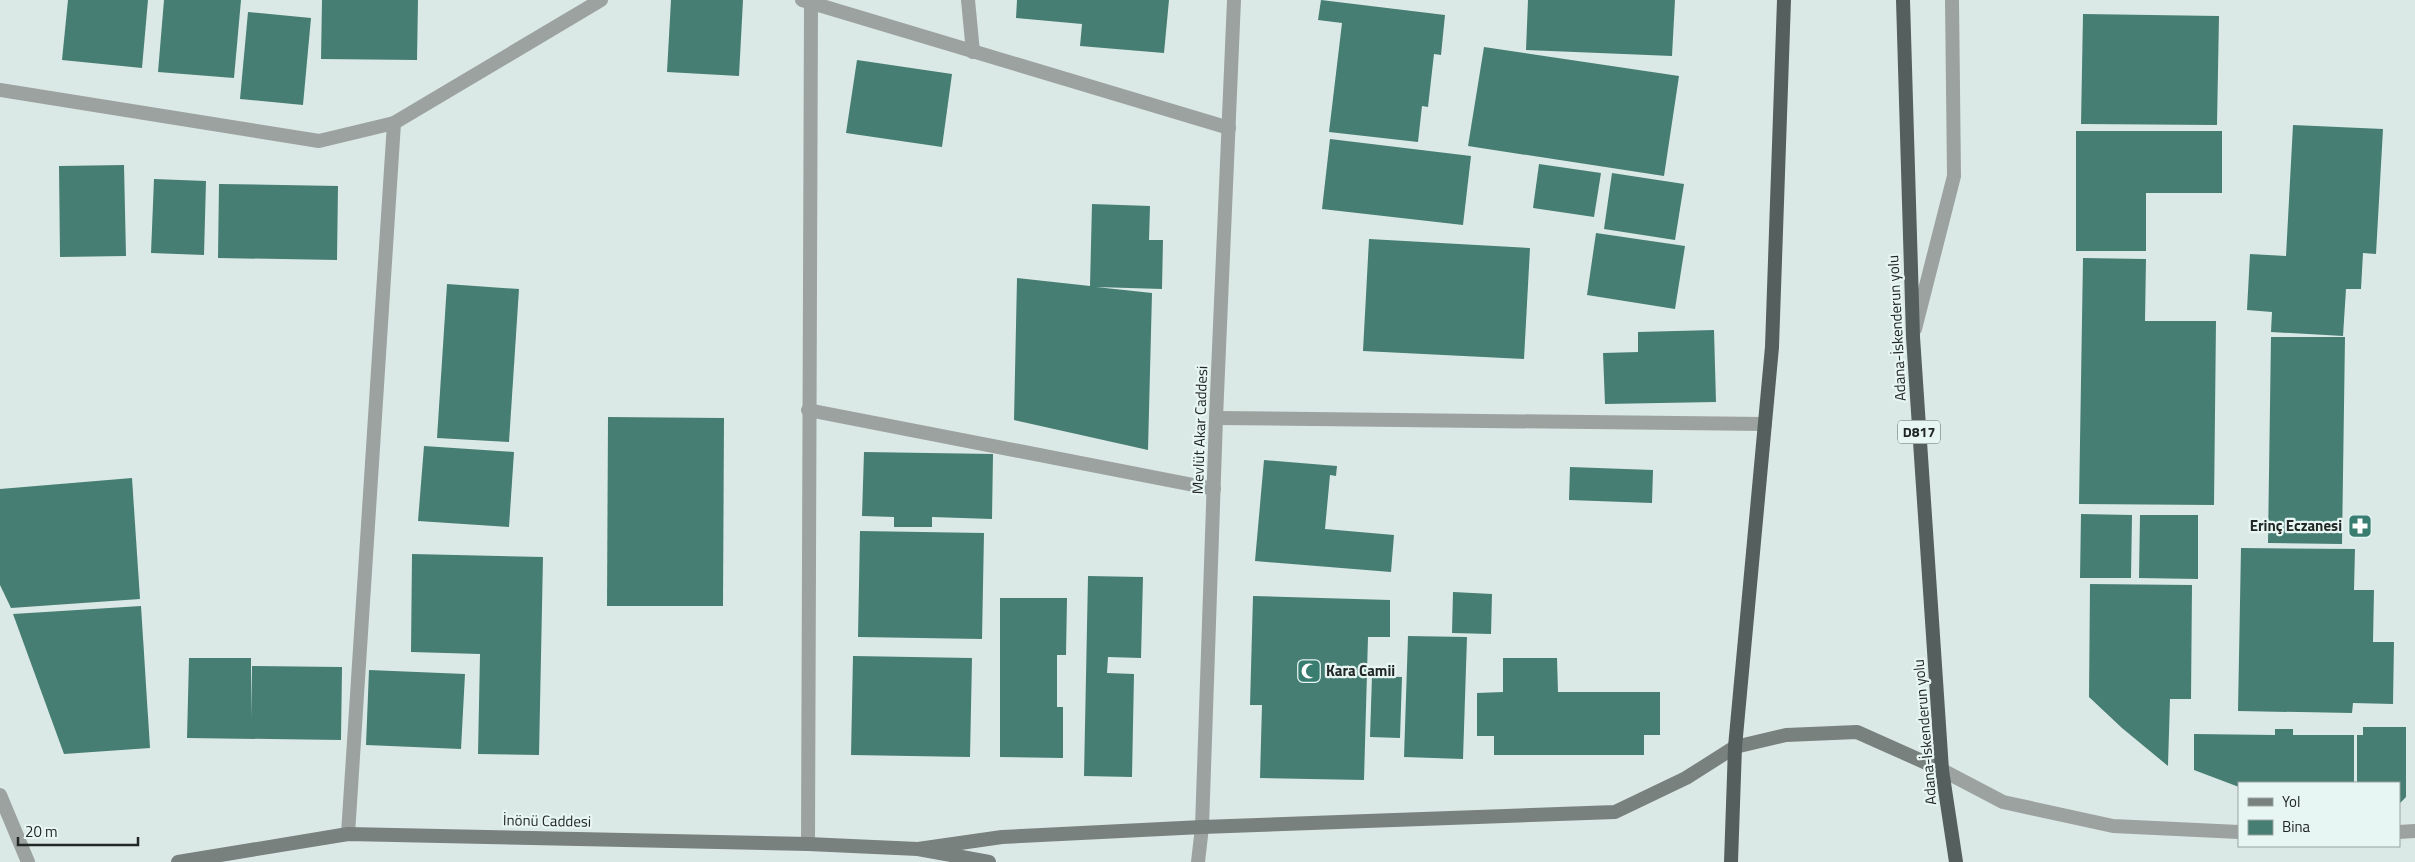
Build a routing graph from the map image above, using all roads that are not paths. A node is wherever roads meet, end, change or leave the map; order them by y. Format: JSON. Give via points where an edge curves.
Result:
{"nodes":[{"id":1,"x":601,"y":0,"type":"edge"},
{"id":2,"x":968,"y":0,"type":"edge"},
{"id":3,"x":1234,"y":0,"type":"edge"},
{"id":4,"x":1784,"y":0,"type":"edge"},
{"id":5,"x":1903,"y":0,"type":"edge"},
{"id":6,"x":1952,"y":0,"type":"edge"},
{"id":7,"x":807,"y":1,"type":"edge"},
{"id":8,"x":973,"y":52,"type":"junction"},
{"id":9,"x":0,"y":90,"type":"edge"},
{"id":10,"x":394,"y":123,"type":"junction"},
{"id":11,"x":1229,"y":128,"type":"junction"},
{"id":12,"x":1913,"y":337,"type":"junction"},
{"id":13,"x":808,"y":410,"type":"junction"},
{"id":14,"x":1216,"y":418,"type":"junction"},
{"id":15,"x":1765,"y":424,"type":"junction"},
{"id":16,"x":1214,"y":489,"type":"junction"},
{"id":17,"x":1735,"y":748,"type":"junction"},
{"id":18,"x":1942,"y":770,"type":"junction"},
{"id":19,"x":0,"y":795,"type":"edge"},
{"id":20,"x":1202,"y":827,"type":"junction"},
{"id":21,"x":2415,"y":831,"type":"edge"},
{"id":22,"x":2238,"y":832,"type":"edge"},
{"id":23,"x":2400,"y":832,"type":"edge"},
{"id":24,"x":348,"y":834,"type":"junction"},
{"id":25,"x":808,"y":844,"type":"junction"},
{"id":26,"x":918,"y":849,"type":"junction"},
{"id":27,"x":28,"y":862,"type":"edge"},
{"id":28,"x":178,"y":862,"type":"edge"},
{"id":29,"x":989,"y":862,"type":"edge"},
{"id":30,"x":1198,"y":862,"type":"edge"},
{"id":31,"x":1731,"y":862,"type":"edge"},
{"id":32,"x":1956,"y":862,"type":"edge"}],
"edges":[{"from":1,"to":10,"type":"street"},
{"from":2,"to":8,"type":"street"},
{"from":3,"to":11,"type":"street","name":"Mevlüt Akar Caddesi"},
{"from":4,"to":15,"type":"highway","via":[[1772,347]]},
{"from":5,"to":12,"type":"highway","name":"Adana-İskenderun yolu","number":"D817"},
{"from":6,"to":12,"type":"street","via":[[1954,176]]},
{"from":7,"to":8,"type":"street"},
{"from":7,"to":13,"type":"street"},
{"from":8,"to":11,"type":"street"},
{"from":9,"to":10,"type":"street","via":[[319,141]]},
{"from":10,"to":24,"type":"street"},
{"from":11,"to":14,"type":"street","name":"Mevlüt Akar Caddesi"},
{"from":12,"to":18,"type":"highway","name":"Adana-İskenderun yolu","number":"D817"},
{"from":13,"to":16,"type":"street"},
{"from":13,"to":25,"type":"street"},
{"from":14,"to":15,"type":"street"},
{"from":14,"to":16,"type":"street","name":"Mevlüt Akar Caddesi"},
{"from":15,"to":17,"type":"highway"},
{"from":16,"to":20,"type":"street","name":"Mevlüt Akar Caddesi"},
{"from":17,"to":18,"type":"main road","via":[[1786,735],[1857,732]]},
{"from":17,"to":20,"type":"main road","via":[[1686,778],[1615,812]]},
{"from":17,"to":31,"type":"highway"},
{"from":18,"to":22,"type":"street","via":[[2003,802],[2113,826]]},
{"from":18,"to":32,"type":"highway","name":"Adana-İskenderun yolu","number":"D817"},
{"from":19,"to":27,"type":"street"},
{"from":20,"to":26,"type":"main road","via":[[1002,837]]},
{"from":20,"to":30,"type":"street","name":"Mevlüt Akar Caddesi"},
{"from":21,"to":23,"type":"street"},
{"from":24,"to":25,"type":"main road","name":"İnönü Caddesi"},
{"from":24,"to":28,"type":"main road","name":"İnönü Caddesi"},
{"from":25,"to":26,"type":"main road","name":"İnönü Caddesi"},
{"from":26,"to":29,"type":"main road"}]}
